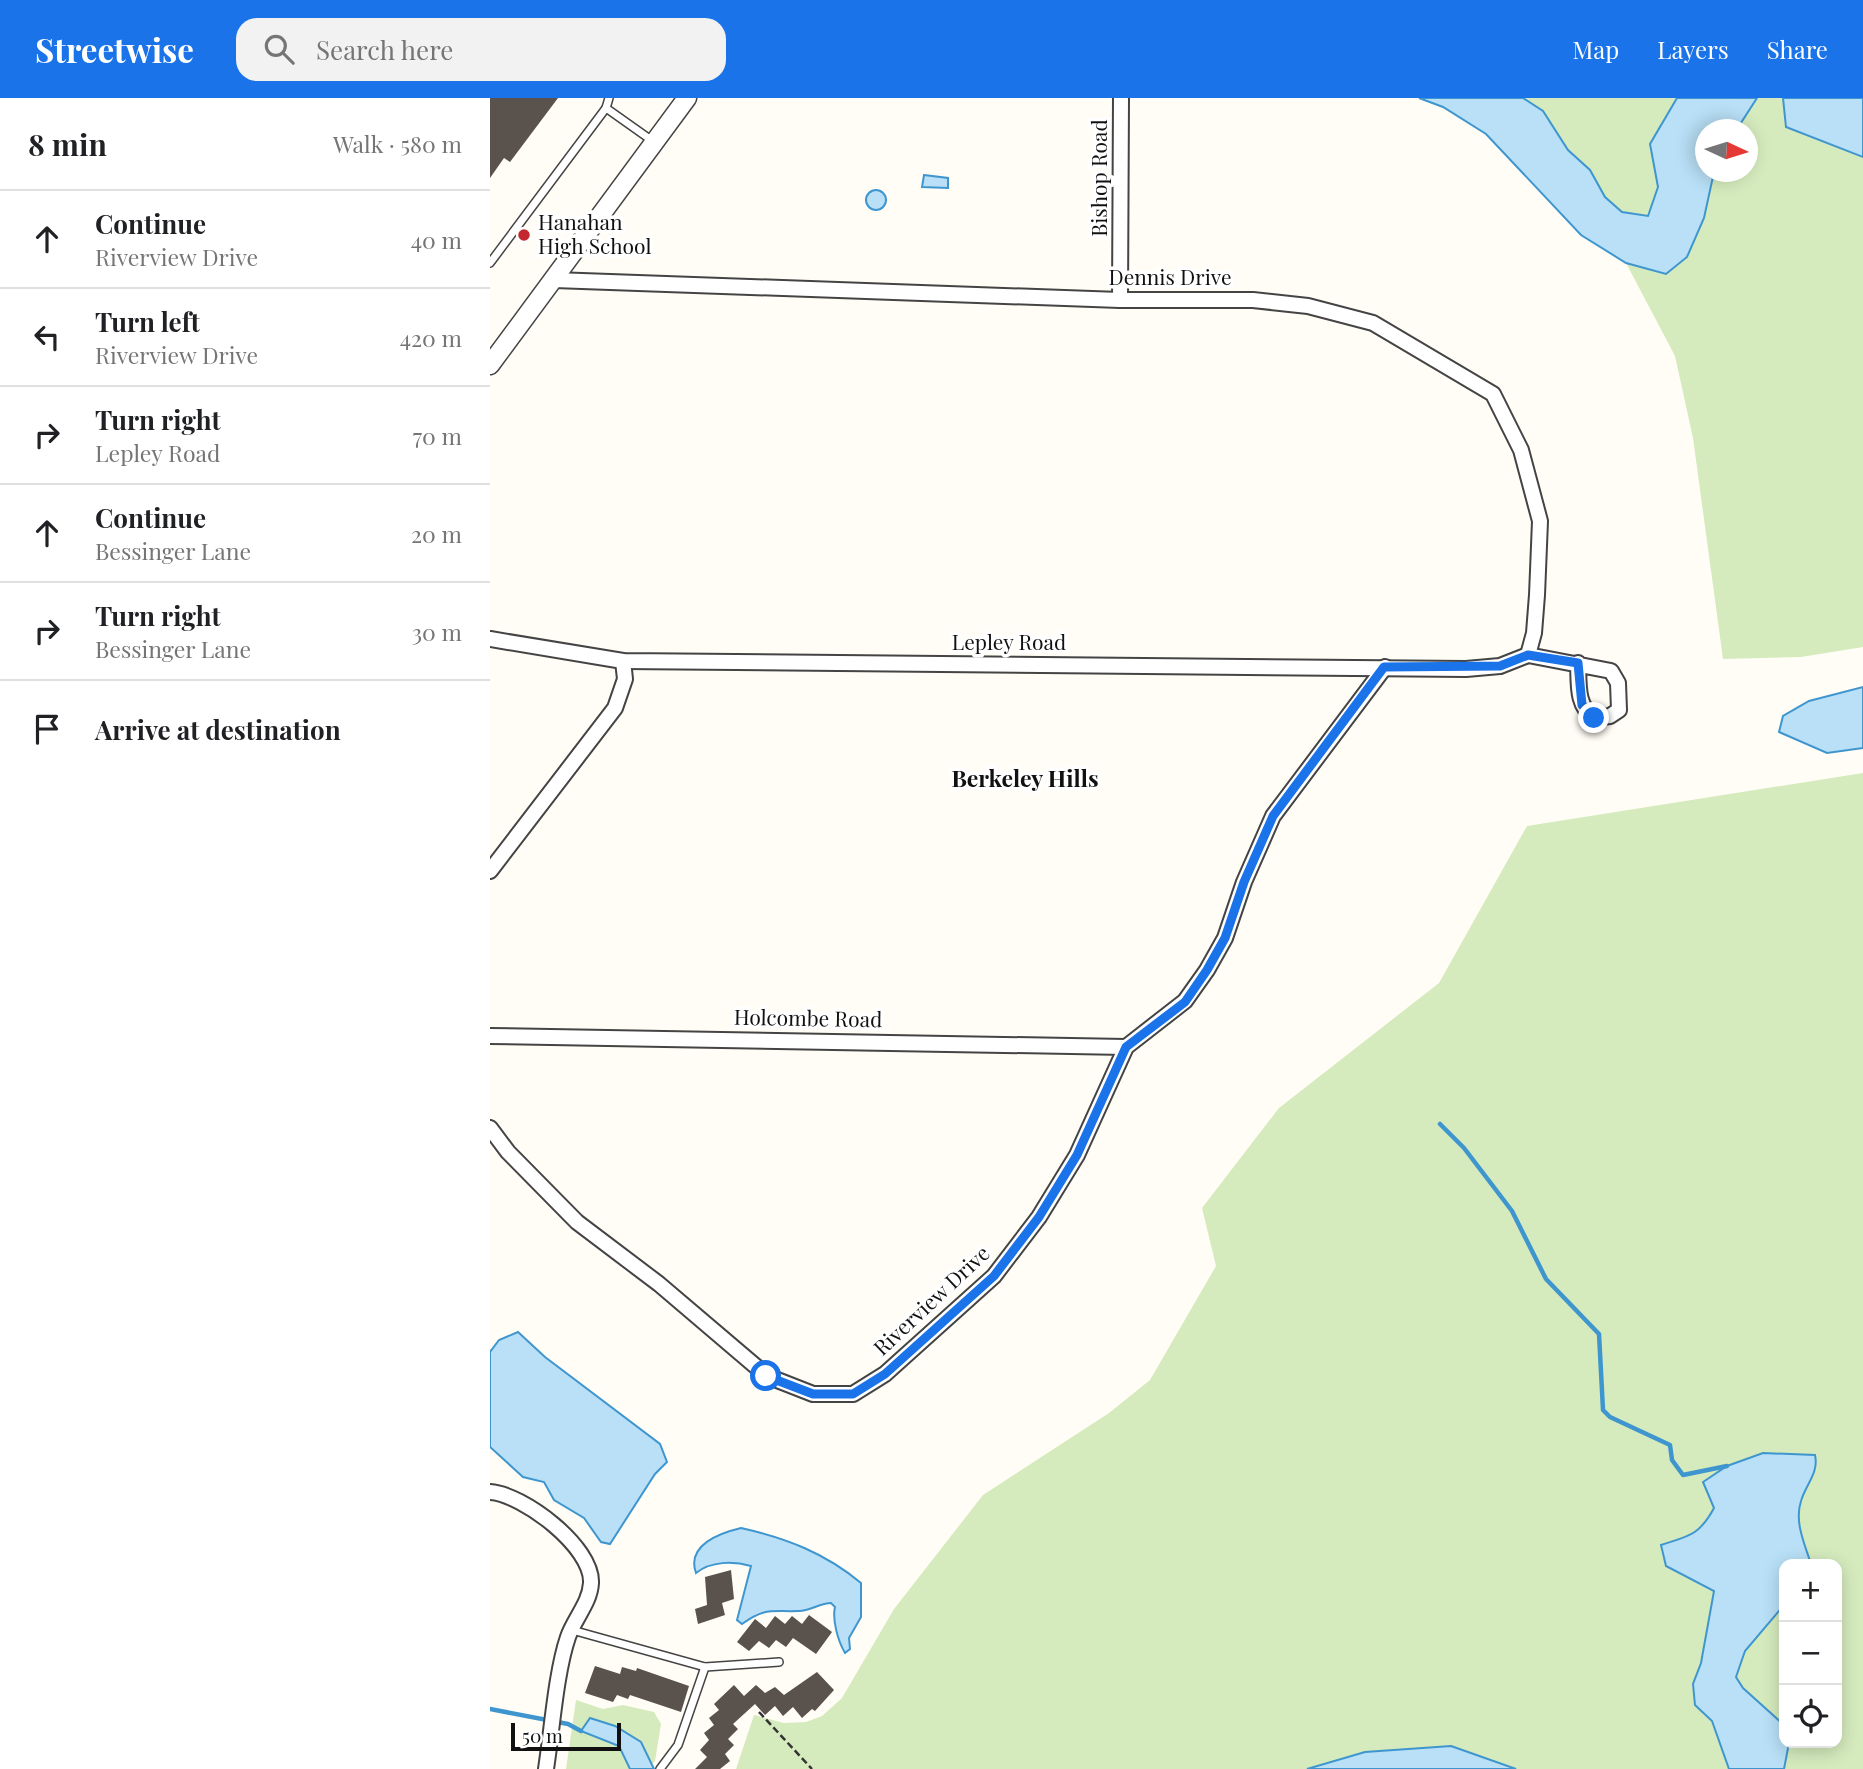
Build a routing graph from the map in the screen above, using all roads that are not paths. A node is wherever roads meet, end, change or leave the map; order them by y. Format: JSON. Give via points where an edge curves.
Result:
{"nodes":[{"id":1,"x":610,"y":98,"type":"edge"},
{"id":2,"x":687,"y":98,"type":"edge"},
{"id":3,"x":1121,"y":98,"type":"edge"},
{"id":4,"x":606,"y":108,"type":"junction"},
{"id":5,"x":654,"y":142,"type":"junction"},
{"id":6,"x":490,"y":263,"type":"edge"},
{"id":7,"x":554,"y":280,"type":"junction"},
{"id":8,"x":1120,"y":300,"type":"junction"},
{"id":9,"x":490,"y":365,"type":"edge"},
{"id":10,"x":490,"y":639,"type":"edge"},
{"id":11,"x":1528,"y":655,"type":"junction"},
{"id":12,"x":623,"y":661,"type":"junction"},
{"id":13,"x":1578,"y":663,"type":"dead end"},
{"id":14,"x":1384,"y":667,"type":"junction"},
{"id":15,"x":490,"y":871,"type":"edge"},
{"id":16,"x":490,"y":1036,"type":"edge"},
{"id":17,"x":1126,"y":1047,"type":"junction"},
{"id":18,"x":490,"y":1128,"type":"edge"},
{"id":19,"x":490,"y":1492,"type":"edge"},
{"id":20,"x":572,"y":1630,"type":"junction"},
{"id":21,"x":779,"y":1662,"type":"dead end"},
{"id":22,"x":705,"y":1667,"type":"junction"},
{"id":23,"x":546,"y":1769,"type":"edge"},
{"id":24,"x":660,"y":1769,"type":"edge"}],
"edges":[{"from":1,"to":4,"type":"lane"},
{"from":2,"to":5,"type":"street"},
{"from":3,"to":8,"type":"street","name":"Bishop Road"},
{"from":4,"to":5,"type":"lane"},
{"from":4,"to":6,"type":"lane"},
{"from":5,"to":7,"type":"street"},
{"from":7,"to":8,"type":"street","name":"Dennis Drive"},
{"from":7,"to":9,"type":"street"},
{"from":8,"to":11,"type":"street","name":"Dennis Drive","via":[[1254,300],[1321,309],[1373,323],[1493,394],[1521,450],[1539,521],[1534,633]]},
{"from":10,"to":12,"type":"street","name":"Lepley Road"},
{"from":11,"to":13,"type":"street"},
{"from":11,"to":14,"type":"street","name":"Lepley Road","via":[[1500,666]]},
{"from":12,"to":14,"type":"street","name":"Lepley Road"},
{"from":12,"to":15,"type":"street","via":[[625,679],[615,708]]},
{"from":14,"to":17,"type":"street","name":"Riverview Drive","via":[[1273,816],[1225,938],[1207,970],[1185,1002]]},
{"from":16,"to":17,"type":"street","name":"Holcombe Road"},
{"from":17,"to":18,"type":"street","name":"Riverview Drive","via":[[1077,1155],[1039,1217],[994,1276],[885,1374],[853,1394],[813,1394],[766,1376],[659,1284],[577,1222]]},
{"from":19,"to":20,"type":"street","via":[[519,1501],[563,1534],[586,1559],[591,1583]]},
{"from":20,"to":22,"type":"lane"},
{"from":20,"to":23,"type":"street"},
{"from":21,"to":22,"type":"lane"},
{"from":22,"to":24,"type":"lane","via":[[678,1745]]}]}
